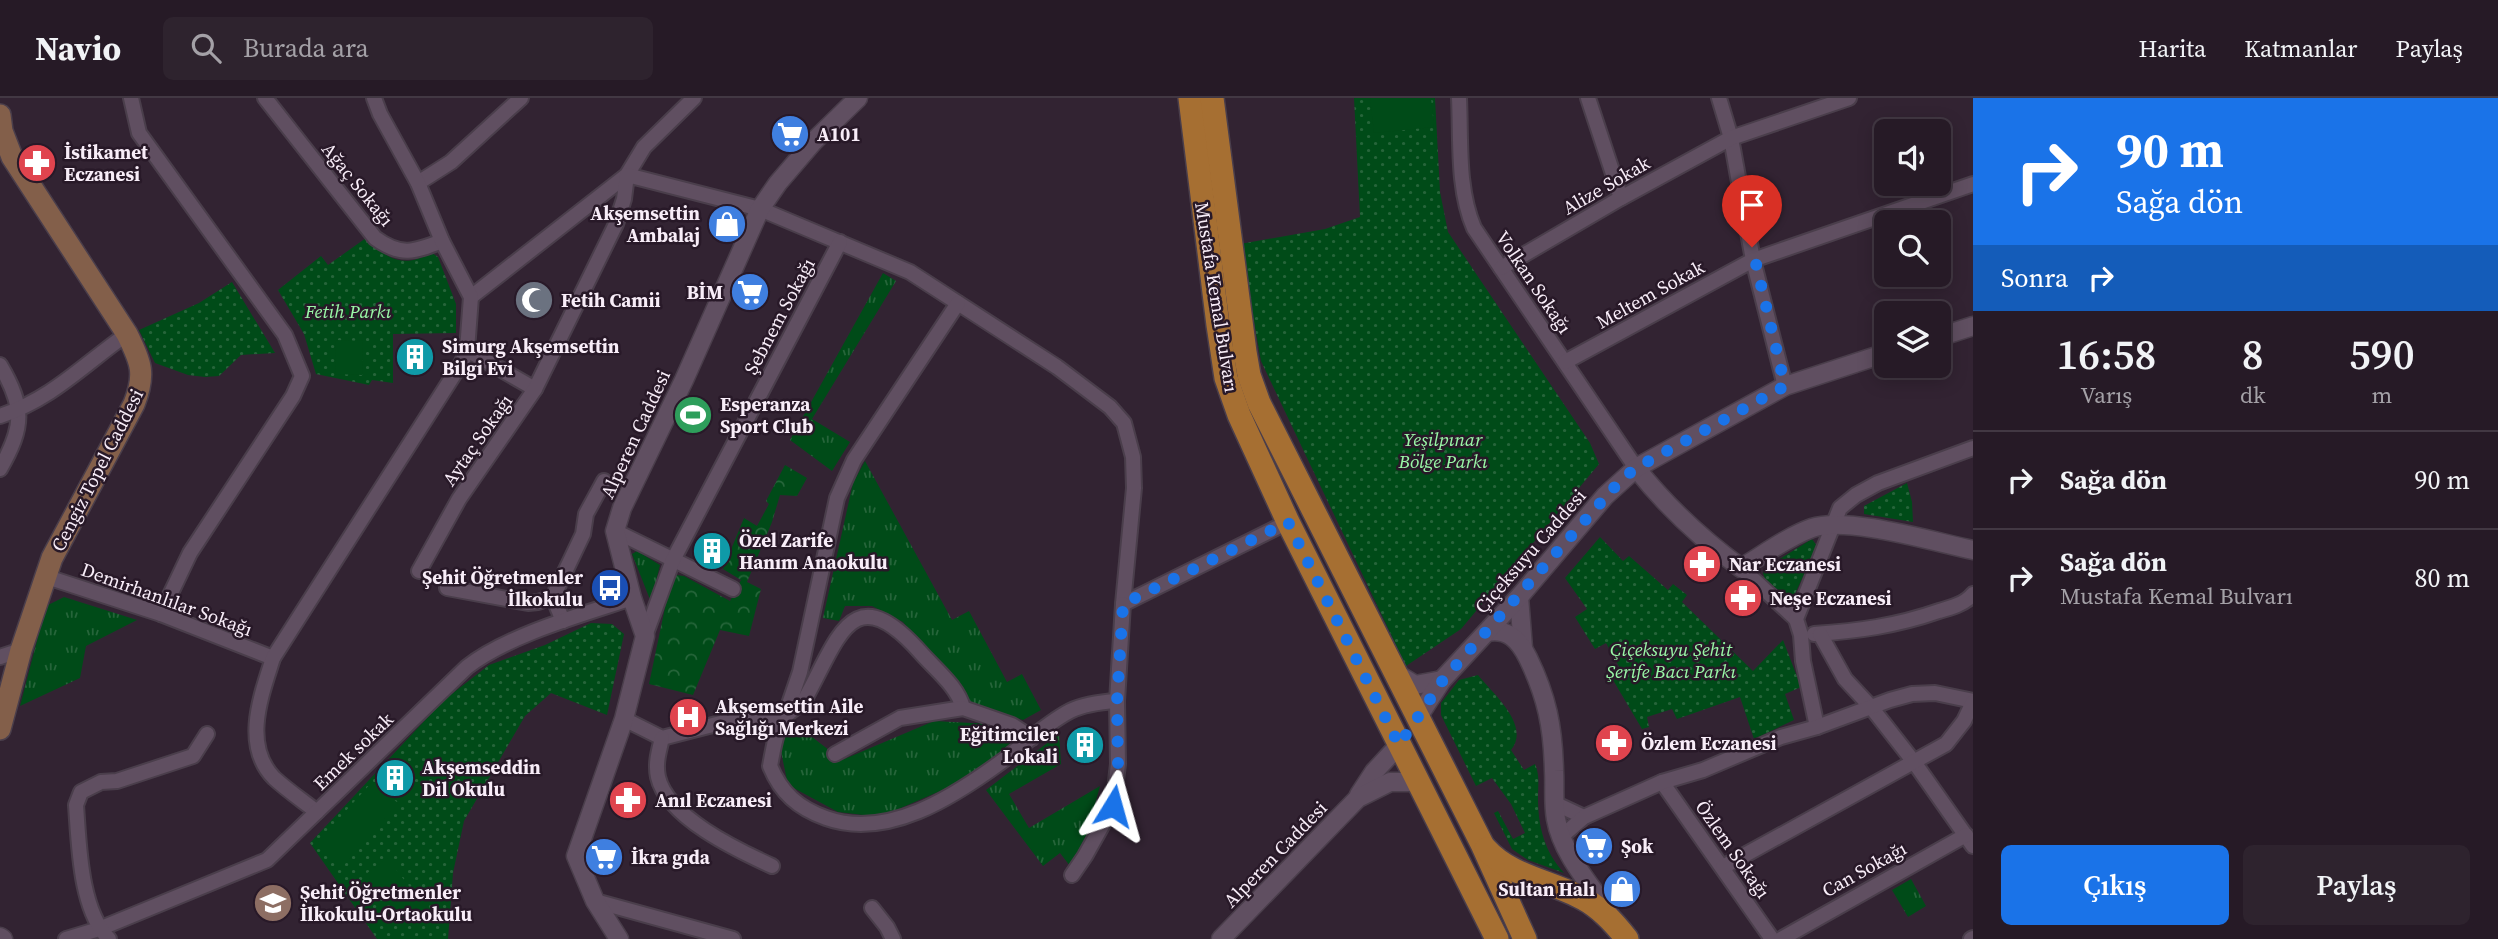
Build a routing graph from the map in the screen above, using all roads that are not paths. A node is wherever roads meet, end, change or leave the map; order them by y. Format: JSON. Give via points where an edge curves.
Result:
{"nodes":[{"id":1,"x":131,"y":98,"type":"edge"},
{"id":2,"x":265,"y":98,"type":"edge"},
{"id":3,"x":374,"y":98,"type":"edge"},
{"id":4,"x":521,"y":98,"type":"edge"},
{"id":5,"x":694,"y":98,"type":"edge"},
{"id":6,"x":858,"y":98,"type":"edge"},
{"id":7,"x":1190,"y":98,"type":"edge"},
{"id":8,"x":1212,"y":98,"type":"edge"},
{"id":9,"x":1459,"y":98,"type":"edge"},
{"id":10,"x":1588,"y":98,"type":"edge"},
{"id":11,"x":1719,"y":98,"type":"edge"},
{"id":12,"x":1849,"y":98,"type":"edge"},
{"id":13,"x":0,"y":115,"type":"edge"},
{"id":14,"x":1731,"y":138,"type":"junction"},
{"id":15,"x":627,"y":175,"type":"junction"},
{"id":16,"x":418,"y":183,"type":"junction"},
{"id":17,"x":1973,"y":184,"type":"edge"},
{"id":18,"x":1621,"y":198,"type":"junction"},
{"id":19,"x":760,"y":209,"type":"junction"},
{"id":20,"x":442,"y":240,"type":"junction"},
{"id":21,"x":840,"y":242,"type":"junction"},
{"id":22,"x":1753,"y":260,"type":"junction"},
{"id":23,"x":1502,"y":268,"type":"junction"},
{"id":24,"x":471,"y":297,"type":"junction"},
{"id":25,"x":958,"y":303,"type":"junction"},
{"id":26,"x":1973,"y":326,"type":"edge"},
{"id":27,"x":1951,"y":333,"type":"edge"},
{"id":28,"x":127,"y":334,"type":"junction"},
{"id":29,"x":467,"y":350,"type":"junction"},
{"id":30,"x":1874,"y":357,"type":"edge"},
{"id":31,"x":1565,"y":362,"type":"junction"},
{"id":32,"x":0,"y":365,"type":"edge"},
{"id":33,"x":1785,"y":386,"type":"junction"},
{"id":34,"x":535,"y":389,"type":"junction"},
{"id":35,"x":20,"y":410,"type":"junction"},
{"id":36,"x":0,"y":416,"type":"edge"},
{"id":37,"x":1973,"y":448,"type":"edge"},
{"id":38,"x":1636,"y":468,"type":"junction"},
{"id":39,"x":0,"y":469,"type":"edge"},
{"id":40,"x":604,"y":481,"type":"dead end"},
{"id":41,"x":1288,"y":522,"type":"junction"},
{"id":42,"x":1832,"y":525,"type":"junction"},
{"id":43,"x":615,"y":531,"type":"junction"},
{"id":44,"x":1973,"y":550,"type":"edge"},
{"id":45,"x":673,"y":559,"type":"junction"},
{"id":46,"x":1741,"y":568,"type":"junction"},
{"id":47,"x":419,"y":570,"type":"dead end"},
{"id":48,"x":47,"y":577,"type":"junction"},
{"id":49,"x":447,"y":588,"type":"dead end"},
{"id":50,"x":733,"y":589,"type":"dead end"},
{"id":51,"x":1973,"y":594,"type":"edge"},
{"id":52,"x":553,"y":597,"type":"junction"},
{"id":53,"x":1519,"y":597,"type":"junction"},
{"id":54,"x":632,"y":598,"type":"junction"},
{"id":55,"x":1123,"y":604,"type":"junction"},
{"id":56,"x":161,"y":614,"type":"junction"},
{"id":57,"x":1796,"y":619,"type":"junction"},
{"id":58,"x":564,"y":621,"type":"junction"},
{"id":59,"x":1487,"y":632,"type":"junction"},
{"id":60,"x":1820,"y":634,"type":"junction"},
{"id":61,"x":1801,"y":635,"type":"junction"},
{"id":62,"x":645,"y":636,"type":"junction"},
{"id":63,"x":1523,"y":648,"type":"junction"},
{"id":64,"x":21,"y":650,"type":"junction"},
{"id":65,"x":0,"y":657,"type":"edge"},
{"id":66,"x":272,"y":658,"type":"junction"},
{"id":67,"x":1397,"y":674,"type":"junction"},
{"id":68,"x":1443,"y":680,"type":"junction"},
{"id":69,"x":1117,"y":701,"type":"junction"},
{"id":70,"x":1973,"y":702,"type":"edge"},
{"id":71,"x":1871,"y":707,"type":"junction"},
{"id":72,"x":963,"y":708,"type":"junction"},
{"id":73,"x":785,"y":716,"type":"junction"},
{"id":74,"x":1418,"y":717,"type":"junction"},
{"id":75,"x":624,"y":719,"type":"junction"},
{"id":76,"x":1817,"y":727,"type":"junction"},
{"id":77,"x":0,"y":729,"type":"edge"},
{"id":78,"x":207,"y":734,"type":"dead end"},
{"id":79,"x":662,"y":738,"type":"junction"},
{"id":80,"x":1032,"y":738,"type":"junction"},
{"id":81,"x":1399,"y":745,"type":"junction"},
{"id":82,"x":835,"y":754,"type":"dead end"},
{"id":83,"x":1914,"y":762,"type":"junction"},
{"id":84,"x":1662,"y":782,"type":"junction"},
{"id":85,"x":1421,"y":785,"type":"junction"},
{"id":86,"x":1358,"y":798,"type":"junction"},
{"id":87,"x":1554,"y":803,"type":"junction"},
{"id":88,"x":317,"y":812,"type":"junction"},
{"id":89,"x":1584,"y":817,"type":"junction"},
{"id":90,"x":1561,"y":837,"type":"junction"},
{"id":91,"x":1969,"y":840,"type":"edge"},
{"id":92,"x":1482,"y":844,"type":"junction"},
{"id":93,"x":772,"y":866,"type":"dead end"},
{"id":94,"x":1723,"y":867,"type":"junction"},
{"id":95,"x":1072,"y":875,"type":"dead end"},
{"id":96,"x":595,"y":901,"type":"junction"},
{"id":97,"x":872,"y":908,"type":"dead end"},
{"id":98,"x":104,"y":934,"type":"edge"},
{"id":99,"x":1623,"y":934,"type":"edge"},
{"id":100,"x":1494,"y":935,"type":"edge"},
{"id":101,"x":66,"y":939,"type":"edge"},
{"id":102,"x":619,"y":939,"type":"edge"},
{"id":103,"x":733,"y":939,"type":"edge"},
{"id":104,"x":893,"y":939,"type":"edge"},
{"id":105,"x":1221,"y":939,"type":"edge"},
{"id":106,"x":1525,"y":939,"type":"edge"},
{"id":107,"x":1772,"y":939,"type":"edge"},
{"id":108,"x":1781,"y":939,"type":"edge"}],
"edges":[{"from":1,"to":56,"type":"street","via":[[139,133],[285,335],[302,376],[190,553]]},
{"from":2,"to":20,"type":"street","name":"Ağaç Sokağı","via":[[374,238],[405,251]]},
{"from":3,"to":16,"type":"street"},
{"from":4,"to":16,"type":"street","via":[[451,162]]},
{"from":5,"to":15,"type":"street","via":[[643,147]]},
{"from":6,"to":19,"type":"street","name":"Alperen Caddesi","via":[[814,141]]},
{"from":7,"to":41,"type":"main road","name":"Mustafa Kemal Bulvarı","via":[[1226,378]]},
{"from":8,"to":67,"type":"main road","name":"Mustafa Kemal Bulvarı","via":[[1249,375],[1285,457]]},
{"from":9,"to":23,"type":"street","name":"Volkan Sokağı","via":[[1467,212]]},
{"from":10,"to":18,"type":"street"},
{"from":11,"to":14,"type":"street"},
{"from":12,"to":14,"type":"street","name":"Alize Sokak"},
{"from":13,"to":28,"type":"main road","name":"Cengiz Topel Caddesi","via":[[12,157]]},
{"from":14,"to":18,"type":"street","name":"Alize Sokak"},
{"from":14,"to":22,"type":"street"},
{"from":15,"to":19,"type":"street"},
{"from":15,"to":24,"type":"street"},
{"from":15,"to":34,"type":"street","name":"Aytaç Sokağı","via":[[616,224]]},
{"from":16,"to":20,"type":"street"},
{"from":17,"to":22,"type":"street","name":"Meltem Sokak"},
{"from":18,"to":23,"type":"street","name":"Alize Sokak"},
{"from":19,"to":21,"type":"street"},
{"from":19,"to":43,"type":"street","name":"Alperen Caddesi"},
{"from":20,"to":24,"type":"street"},
{"from":21,"to":25,"type":"street","via":[[909,272]]},
{"from":21,"to":45,"type":"street","name":"Şebnem Sokağı"},
{"from":22,"to":31,"type":"street","name":"Meltem Sokak"},
{"from":22,"to":33,"type":"street"},
{"from":23,"to":31,"type":"street","name":"Volkan Sokağı"},
{"from":24,"to":29,"type":"street"},
{"from":25,"to":55,"type":"street","via":[[1058,367],[1124,423],[1133,457],[1134,488]]},
{"from":25,"to":73,"type":"street","via":[[844,478],[800,671]]},
{"from":26,"to":27,"type":"street"},
{"from":28,"to":35,"type":"street","via":[[48,395]]},
{"from":28,"to":48,"type":"main road","name":"Cengiz Topel Caddesi","via":[[139,362],[141,386],[59,542]]},
{"from":29,"to":34,"type":"street"},
{"from":29,"to":66,"type":"street"},
{"from":30,"to":33,"type":"street","name":"Çiçeksuyu Caddesi"},
{"from":31,"to":38,"type":"street","name":"Volkan Sokağı"},
{"from":32,"to":35,"type":"street"},
{"from":33,"to":38,"type":"street","name":"Çiçeksuyu Caddesi"},
{"from":34,"to":47,"type":"street","name":"Aytaç Sokağı","via":[[460,499]]},
{"from":35,"to":36,"type":"street"},
{"from":35,"to":39,"type":"street","via":[[14,444]]},
{"from":37,"to":42,"type":"street","via":[[1867,489],[1840,508]]},
{"from":38,"to":46,"type":"street","via":[[1693,531]]},
{"from":38,"to":53,"type":"street","name":"Çiçeksuyu Caddesi","via":[[1605,496]]},
{"from":40,"to":52,"type":"street"},
{"from":41,"to":55,"type":"street"},
{"from":41,"to":81,"type":"main road","name":"Mustafa Kemal Bulvarı"},
{"from":42,"to":44,"type":"street","via":[[1870,528]]},
{"from":42,"to":46,"type":"street","via":[[1814,528]]},
{"from":42,"to":57,"type":"street"},
{"from":43,"to":45,"type":"street"},
{"from":43,"to":54,"type":"street"},
{"from":45,"to":50,"type":"street"},
{"from":45,"to":62,"type":"street","name":"Şebnem Sokağı"},
{"from":46,"to":57,"type":"street"},
{"from":48,"to":56,"type":"street","name":"Demirhanlılar Sokağı"},
{"from":48,"to":64,"type":"main road","name":"Cengiz Topel Caddesi"},
{"from":49,"to":52,"type":"street","via":[[528,603]]},
{"from":51,"to":60,"type":"street","via":[[1953,607],[1902,624]]},
{"from":52,"to":58,"type":"street"},
{"from":53,"to":59,"type":"street","name":"Çiçeksuyu Caddesi"},
{"from":53,"to":63,"type":"street"},
{"from":54,"to":58,"type":"street","name":"Emek sokak"},
{"from":54,"to":62,"type":"street"},
{"from":55,"to":69,"type":"street"},
{"from":56,"to":66,"type":"street","name":"Demirhanlılar Sokağı"},
{"from":57,"to":61,"type":"street"},
{"from":58,"to":88,"type":"street","name":"Emek sokak","via":[[484,654]]},
{"from":59,"to":63,"type":"street","via":[[1506,633]]},
{"from":59,"to":68,"type":"street","name":"Çiçeksuyu Caddesi"},
{"from":60,"to":61,"type":"street"},
{"from":60,"to":71,"type":"street","via":[[1845,679]]},
{"from":61,"to":76,"type":"street"},
{"from":62,"to":75,"type":"street"},
{"from":63,"to":87,"type":"street","via":[[1550,715]]},
{"from":64,"to":65,"type":"street"},
{"from":64,"to":77,"type":"main road","name":"Cengiz Topel Caddesi"},
{"from":66,"to":88,"type":"street","via":[[255,730],[262,755],[272,776]]},
{"from":67,"to":68,"type":"street","via":[[1415,685]]},
{"from":67,"to":74,"type":"main road","name":"Mustafa Kemal Bulvarı"},
{"from":68,"to":74,"type":"street","name":"Çiçeksuyu Caddesi"},
{"from":69,"to":80,"type":"street","via":[[1070,711]]},
{"from":69,"to":95,"type":"street","via":[[1113,806]]},
{"from":70,"to":71,"type":"street","via":[[1935,693],[1912,694]]},
{"from":70,"to":83,"type":"street","via":[[1946,744]]},
{"from":71,"to":76,"type":"street"},
{"from":71,"to":83,"type":"street"},
{"from":72,"to":73,"type":"street","via":[[954,689],[904,634],[875,616],[846,627],[831,646],[804,701]]},
{"from":72,"to":80,"type":"street","via":[[1012,725]]},
{"from":72,"to":82,"type":"street","via":[[900,718]]},
{"from":73,"to":79,"type":"street","via":[[740,718]]},
{"from":73,"to":80,"type":"street","via":[[770,766],[775,778],[797,804],[839,823],[875,823],[929,806],[974,781]]},
{"from":74,"to":81,"type":"main road"},
{"from":74,"to":92,"type":"main road","name":"Mustafa Kemal Bulvarı"},
{"from":75,"to":79,"type":"street"},
{"from":75,"to":96,"type":"street","via":[[576,856]]},
{"from":76,"to":84,"type":"street"},
{"from":78,"to":98,"type":"street","via":[[192,756],[81,792],[76,805],[87,898]]},
{"from":79,"to":93,"type":"street","via":[[658,778],[670,802],[722,843]]},
{"from":81,"to":85,"type":"main road","name":"Mustafa Kemal Bulvarı"},
{"from":81,"to":86,"type":"street"},
{"from":83,"to":91,"type":"street"},
{"from":83,"to":94,"type":"street"},
{"from":84,"to":89,"type":"street"},
{"from":84,"to":94,"type":"street","name":"Özlem Sokağı"},
{"from":85,"to":86,"type":"street","via":[[1390,782]]},
{"from":85,"to":100,"type":"main road","name":"Mustafa Kemal Bulvarı"},
{"from":86,"to":105,"type":"street","name":"Alperen Caddesi"},
{"from":87,"to":89,"type":"street"},
{"from":87,"to":90,"type":"street"},
{"from":88,"to":98,"type":"street","name":"Emek sokak","via":[[267,860]]},
{"from":89,"to":90,"type":"street"},
{"from":90,"to":99,"type":"street"},
{"from":91,"to":108,"type":"street","name":"Can Sokağı"},
{"from":92,"to":99,"type":"main road","name":"Mustafa Kemal Bulvarı","via":[[1507,866],[1597,906]]},
{"from":92,"to":106,"type":"main road","name":"Mustafa Kemal Bulvarı"},
{"from":94,"to":107,"type":"street","name":"Özlem Sokağı"},
{"from":96,"to":102,"type":"street"},
{"from":96,"to":103,"type":"street"},
{"from":97,"to":104,"type":"street"},
{"from":98,"to":101,"type":"street","name":"Emek sokak"}]}
